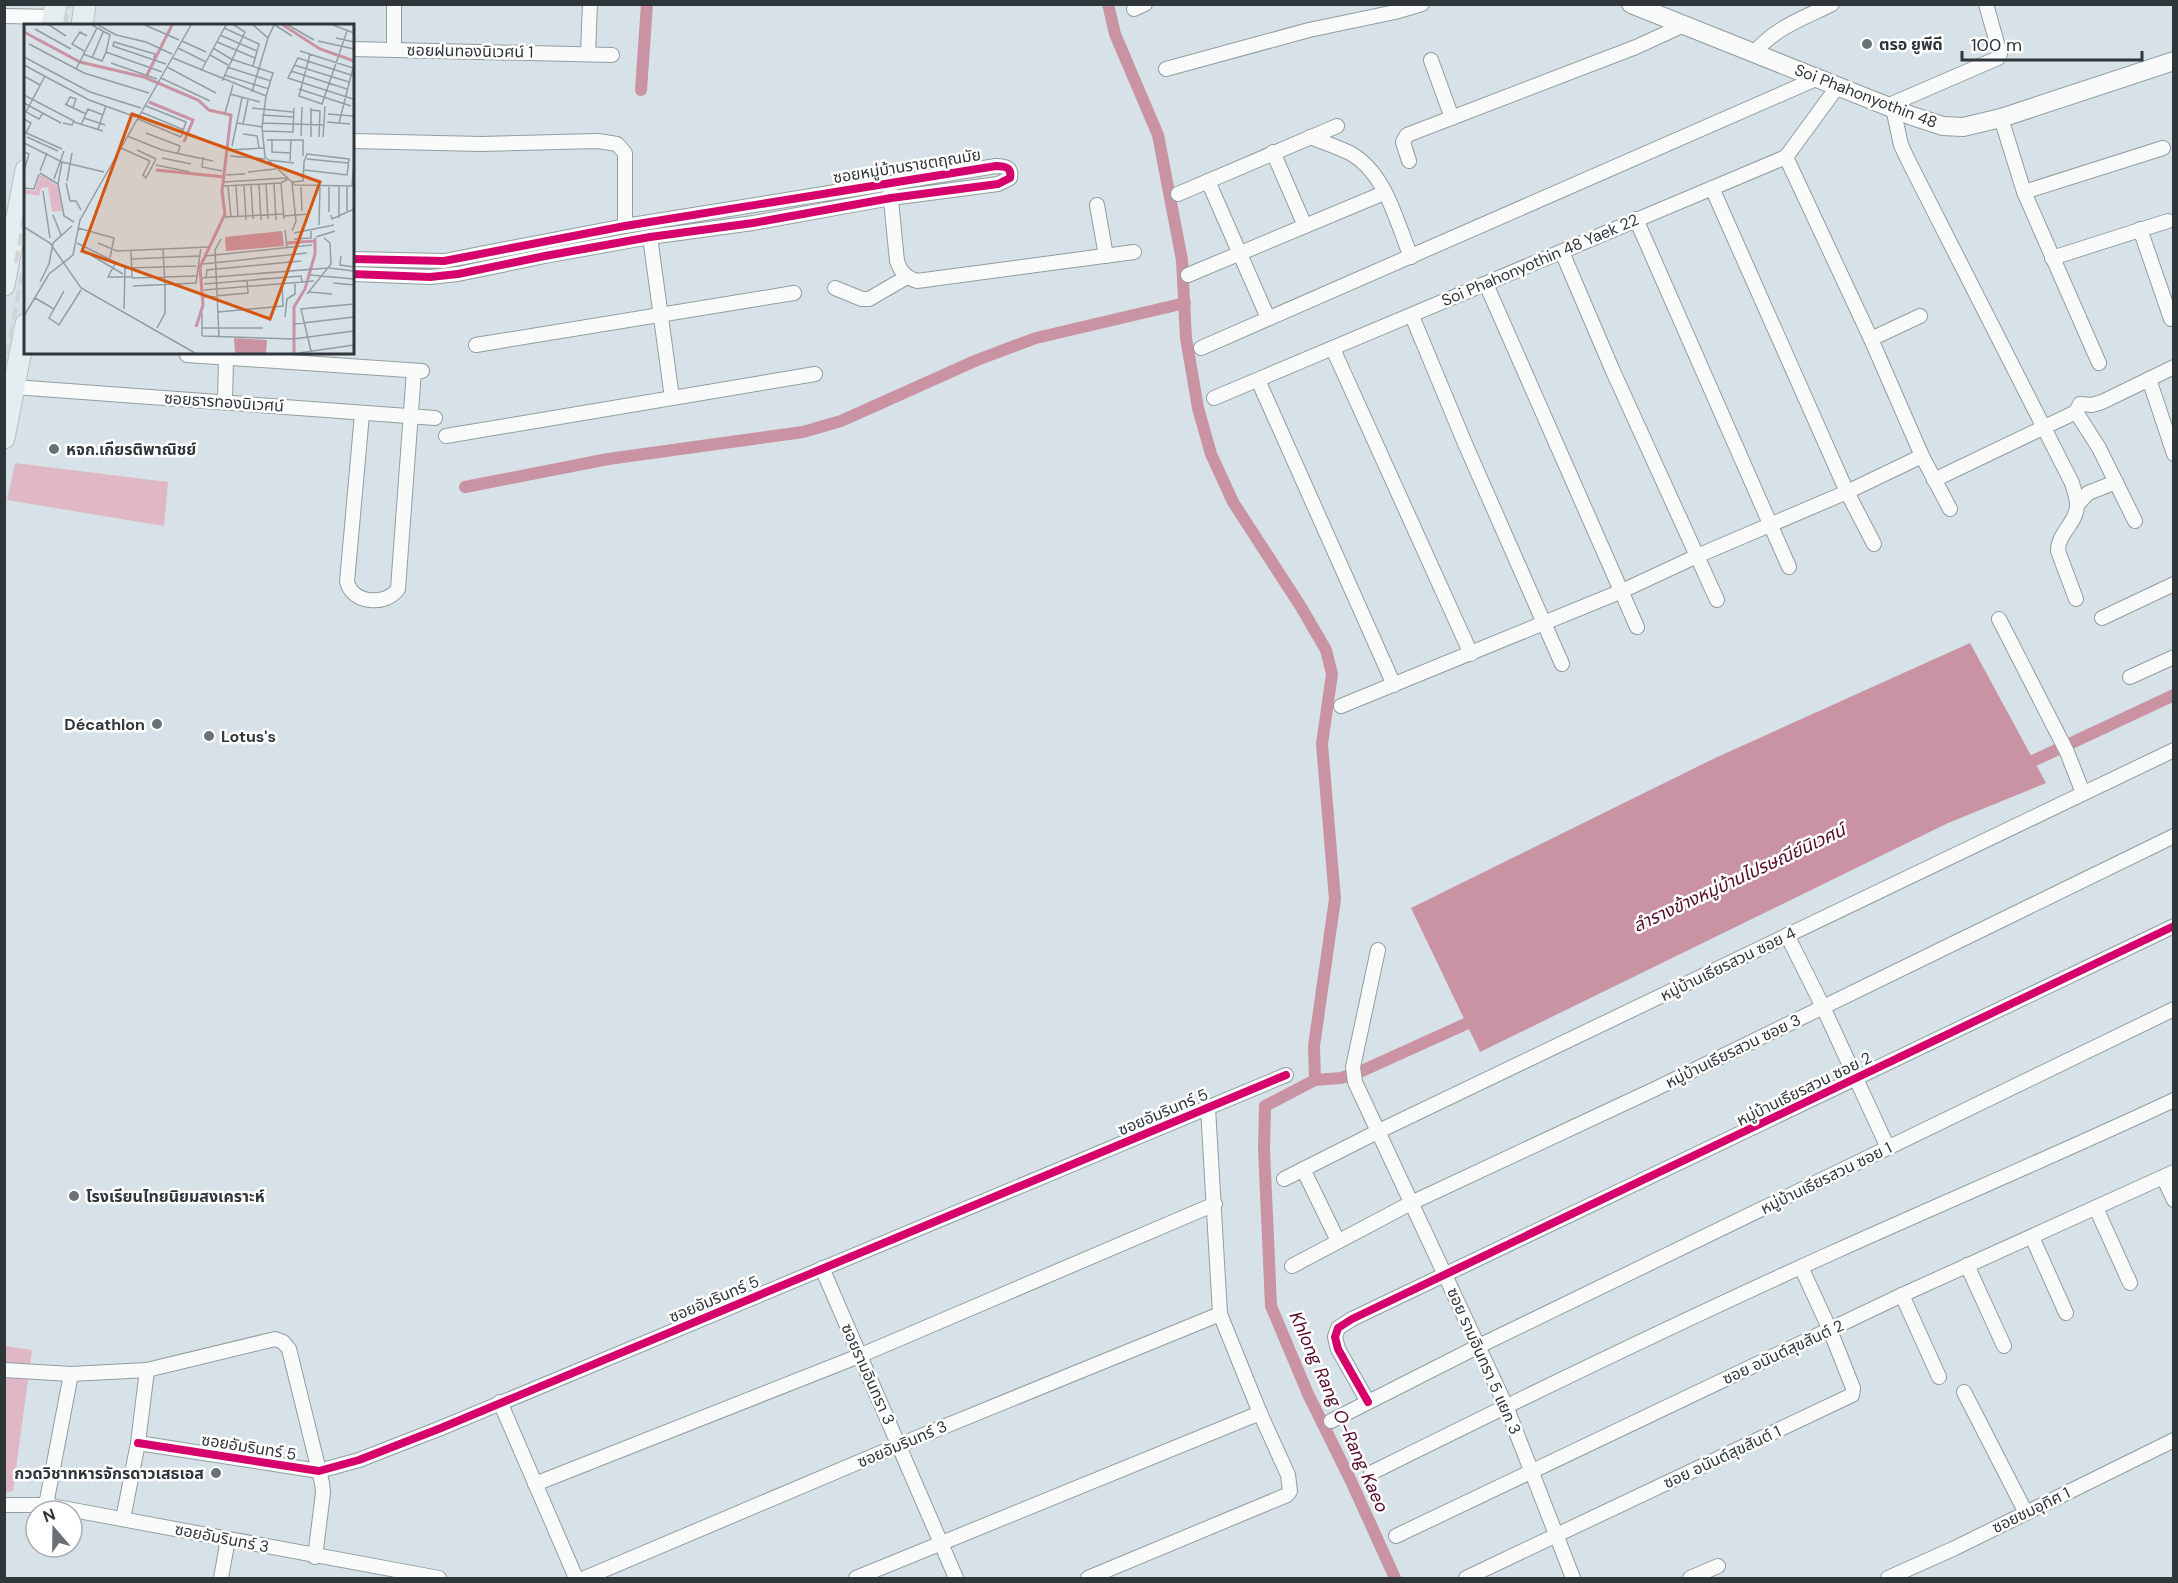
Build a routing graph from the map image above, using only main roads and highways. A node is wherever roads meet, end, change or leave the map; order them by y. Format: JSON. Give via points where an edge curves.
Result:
{"nodes":[{"id":1,"x":86,"y":4,"type":"edge"},
{"id":2,"x":82,"y":24,"type":"edge"},
{"id":3,"x":24,"y":180,"type":"edge"},
{"id":4,"x":4,"y":285,"type":"edge"},
{"id":5,"x":24,"y":334,"type":"edge"},
{"id":6,"x":4,"y":438,"type":"edge"}],
"edges":[{"from":1,"to":2,"type":"main road"},
{"from":3,"to":4,"type":"main road"},
{"from":5,"to":6,"type":"main road"}]}
